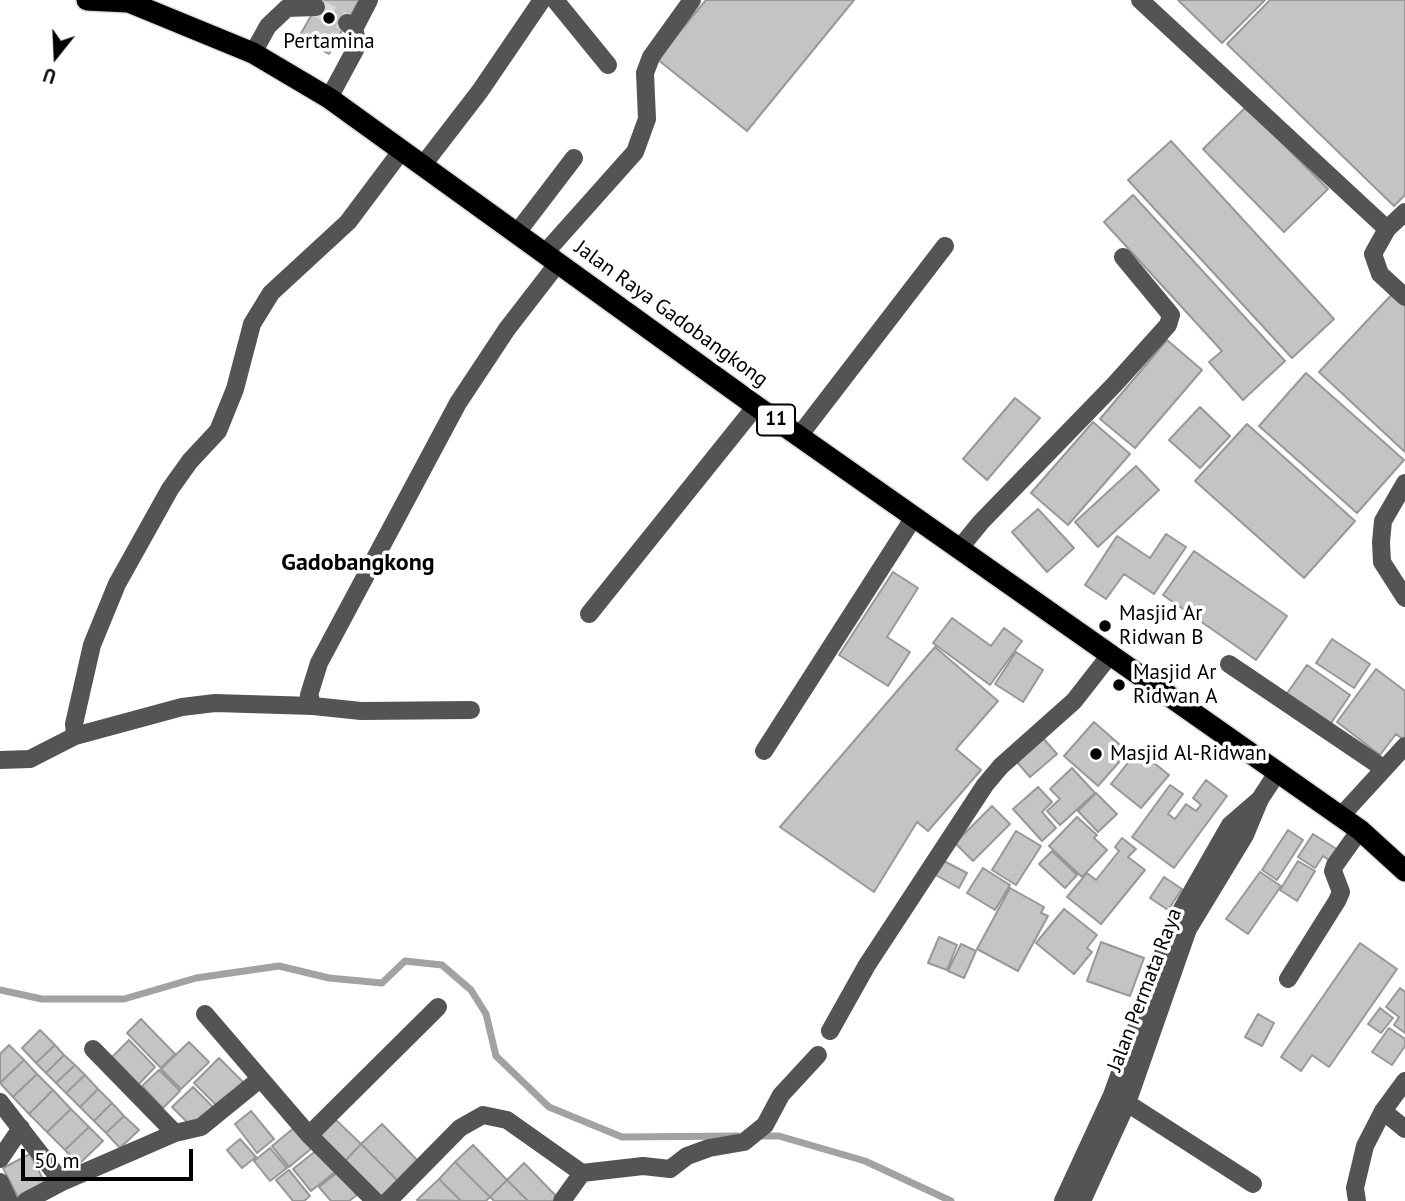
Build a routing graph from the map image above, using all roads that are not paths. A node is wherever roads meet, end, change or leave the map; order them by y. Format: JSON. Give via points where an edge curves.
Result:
{"nodes":[{"id":1,"x":87,"y":0,"type":"edge"},
{"id":2,"x":369,"y":0,"type":"edge"},
{"id":3,"x":542,"y":0,"type":"edge"},
{"id":4,"x":555,"y":0,"type":"edge"},
{"id":5,"x":692,"y":0,"type":"edge"},
{"id":6,"x":1140,"y":0,"type":"edge"},
{"id":7,"x":126,"y":1,"type":"edge"},
{"id":8,"x":308,"y":4,"type":"edge"},
{"id":9,"x":253,"y":53,"type":"junction"},
{"id":10,"x":608,"y":65,"type":"dead end"},
{"id":11,"x":329,"y":98,"type":"junction"},
{"id":12,"x":402,"y":150,"type":"junction"},
{"id":13,"x":574,"y":158,"type":"dead end"},
{"id":14,"x":423,"y":165,"type":"junction"},
{"id":15,"x":1405,"y":212,"type":"edge"},
{"id":16,"x":1387,"y":229,"type":"junction"},
{"id":17,"x":516,"y":234,"type":"junction"},
{"id":18,"x":945,"y":246,"type":"dead end"},
{"id":19,"x":1123,"y":257,"type":"dead end"},
{"id":20,"x":551,"y":259,"type":"junction"},
{"id":21,"x":1405,"y":297,"type":"edge"},
{"id":22,"x":756,"y":406,"type":"junction"},
{"id":23,"x":799,"y":436,"type":"junction"},
{"id":24,"x":1405,"y":484,"type":"edge"},
{"id":25,"x":914,"y":517,"type":"junction"},
{"id":26,"x":959,"y":549,"type":"junction"},
{"id":27,"x":1405,"y":598,"type":"edge"},
{"id":28,"x":589,"y":614,"type":"dead end"},
{"id":29,"x":1110,"y":655,"type":"junction"},
{"id":30,"x":1229,"y":664,"type":"dead end"},
{"id":31,"x":313,"y":706,"type":"junction"},
{"id":32,"x":471,"y":710,"type":"dead end"},
{"id":33,"x":75,"y":736,"type":"junction"},
{"id":34,"x":1405,"y":746,"type":"edge"},
{"id":35,"x":764,"y":751,"type":"dead end"},
{"id":36,"x":0,"y":760,"type":"edge"},
{"id":37,"x":1382,"y":768,"type":"junction"},
{"id":38,"x":1277,"y":773,"type":"junction"},
{"id":39,"x":1260,"y":799,"type":"junction"},
{"id":40,"x":1340,"y":817,"type":"junction"},
{"id":41,"x":1360,"y":830,"type":"junction"},
{"id":42,"x":1405,"y":871,"type":"edge"},
{"id":43,"x":1288,"y":979,"type":"dead end"},
{"id":44,"x":438,"y":1007,"type":"dead end"},
{"id":45,"x":205,"y":1014,"type":"dead end"},
{"id":46,"x":830,"y":1031,"type":"dead end"},
{"id":47,"x":93,"y":1049,"type":"dead end"},
{"id":48,"x":818,"y":1055,"type":"dead end"},
{"id":49,"x":260,"y":1079,"type":"junction"},
{"id":50,"x":1405,"y":1081,"type":"edge"},
{"id":51,"x":0,"y":1102,"type":"edge"},
{"id":52,"x":1127,"y":1103,"type":"junction"},
{"id":53,"x":1383,"y":1111,"type":"junction"},
{"id":54,"x":21,"y":1128,"type":"junction"},
{"id":55,"x":1405,"y":1129,"type":"edge"},
{"id":56,"x":175,"y":1133,"type":"junction"},
{"id":57,"x":309,"y":1135,"type":"junction"},
{"id":58,"x":0,"y":1159,"type":"edge"},
{"id":59,"x":582,"y":1173,"type":"junction"},
{"id":60,"x":0,"y":1182,"type":"edge"},
{"id":61,"x":62,"y":1182,"type":"junction"},
{"id":62,"x":1253,"y":1184,"type":"dead end"},
{"id":63,"x":9,"y":1201,"type":"edge"},
{"id":64,"x":26,"y":1201,"type":"edge"},
{"id":65,"x":375,"y":1201,"type":"edge"},
{"id":66,"x":388,"y":1201,"type":"edge"},
{"id":67,"x":562,"y":1201,"type":"edge"},
{"id":68,"x":1063,"y":1201,"type":"edge"},
{"id":69,"x":1082,"y":1201,"type":"edge"},
{"id":70,"x":1357,"y":1201,"type":"edge"}],
"edges":[{"from":1,"to":7,"type":"highway","name":"Jalan Raya Gadobangkong","number":"11"},
{"from":2,"to":11,"type":"street","via":[[350,26],[358,40]]},
{"from":3,"to":14,"type":"street"},
{"from":4,"to":10,"type":"street"},
{"from":5,"to":20,"type":"street","via":[[648,65],[648,119],[635,152]]},
{"from":6,"to":16,"type":"street"},
{"from":7,"to":9,"type":"highway","name":"Jalan Raya Gadobangkong","number":"11"},
{"from":8,"to":9,"type":"street","via":[[287,8],[268,26]]},
{"from":9,"to":11,"type":"highway","name":"Jalan Raya Gadobangkong","number":"11"},
{"from":11,"to":12,"type":"highway","name":"Jalan Raya Gadobangkong","number":"11"},
{"from":12,"to":14,"type":"highway","name":"Jalan Raya Gadobangkong","number":"11"},
{"from":12,"to":33,"type":"street","via":[[348,222],[271,293],[252,324],[218,431],[170,489],[117,584],[92,645]]},
{"from":13,"to":17,"type":"street"},
{"from":14,"to":17,"type":"highway","name":"Jalan Raya Gadobangkong","number":"11"},
{"from":15,"to":16,"type":"street"},
{"from":16,"to":21,"type":"street","via":[[1373,254],[1380,274]]},
{"from":17,"to":20,"type":"highway","name":"Jalan Raya Gadobangkong","number":"11"},
{"from":18,"to":23,"type":"street"},
{"from":19,"to":26,"type":"street","via":[[1171,315],[1168,325]]},
{"from":20,"to":22,"type":"highway","name":"Jalan Raya Gadobangkong","number":"11"},
{"from":20,"to":31,"type":"street","via":[[458,403],[318,663],[309,695]]},
{"from":22,"to":23,"type":"highway","name":"Jalan Raya Gadobangkong","number":"11"},
{"from":22,"to":28,"type":"street"},
{"from":23,"to":25,"type":"highway","name":"Jalan Raya Gadobangkong","number":"11"},
{"from":24,"to":27,"type":"street","via":[[1383,521],[1381,542],[1382,562]]},
{"from":25,"to":26,"type":"highway","name":"Jalan Raya Gadobangkong","number":"11"},
{"from":25,"to":35,"type":"street"},
{"from":26,"to":29,"type":"highway","name":"Jalan Raya Gadobangkong","number":"11"},
{"from":29,"to":38,"type":"highway","name":"Jalan Raya Gadobangkong","number":"11"},
{"from":29,"to":46,"type":"street","via":[[1074,701],[985,785],[867,965]]},
{"from":30,"to":37,"type":"street"},
{"from":31,"to":32,"type":"street","via":[[361,711]]},
{"from":31,"to":33,"type":"street","via":[[182,706]]},
{"from":33,"to":36,"type":"street","via":[[30,759]]},
{"from":34,"to":37,"type":"street"},
{"from":37,"to":40,"type":"street"},
{"from":38,"to":39,"type":"street"},
{"from":38,"to":40,"type":"highway","name":"Jalan Raya Gadobangkong","number":"11"},
{"from":39,"to":52,"type":"street","name":"Jalan Permata Raya","via":[[1245,835],[1188,929]]},
{"from":39,"to":68,"type":"street","via":[[1230,825],[1174,923],[1112,1095]]},
{"from":40,"to":41,"type":"highway","name":"Jalan Raya Gadobangkong","number":"11"},
{"from":41,"to":42,"type":"highway","name":"Jalan Raya Gadobangkong","number":"11"},
{"from":41,"to":43,"type":"street","via":[[1335,865],[1341,892],[1337,901]]},
{"from":44,"to":57,"type":"street"},
{"from":45,"to":49,"type":"street"},
{"from":47,"to":56,"type":"street"},
{"from":48,"to":59,"type":"street","via":[[781,1095],[765,1125],[744,1142],[709,1148],[670,1169],[643,1166]]},
{"from":49,"to":56,"type":"street","via":[[201,1127]]},
{"from":49,"to":57,"type":"street"},
{"from":50,"to":53,"type":"street"},
{"from":51,"to":54,"type":"street"},
{"from":52,"to":62,"type":"street"},
{"from":52,"to":69,"type":"street","name":"Jalan Permata Raya"},
{"from":53,"to":55,"type":"street"},
{"from":53,"to":70,"type":"street","via":[[1365,1146],[1355,1188]]},
{"from":54,"to":58,"type":"street"},
{"from":54,"to":61,"type":"street"},
{"from":56,"to":61,"type":"street"},
{"from":57,"to":65,"type":"street"},
{"from":59,"to":66,"type":"street","via":[[507,1120],[483,1115],[460,1128]]},
{"from":59,"to":67,"type":"street"},
{"from":60,"to":63,"type":"street"},
{"from":61,"to":64,"type":"street"}]}
